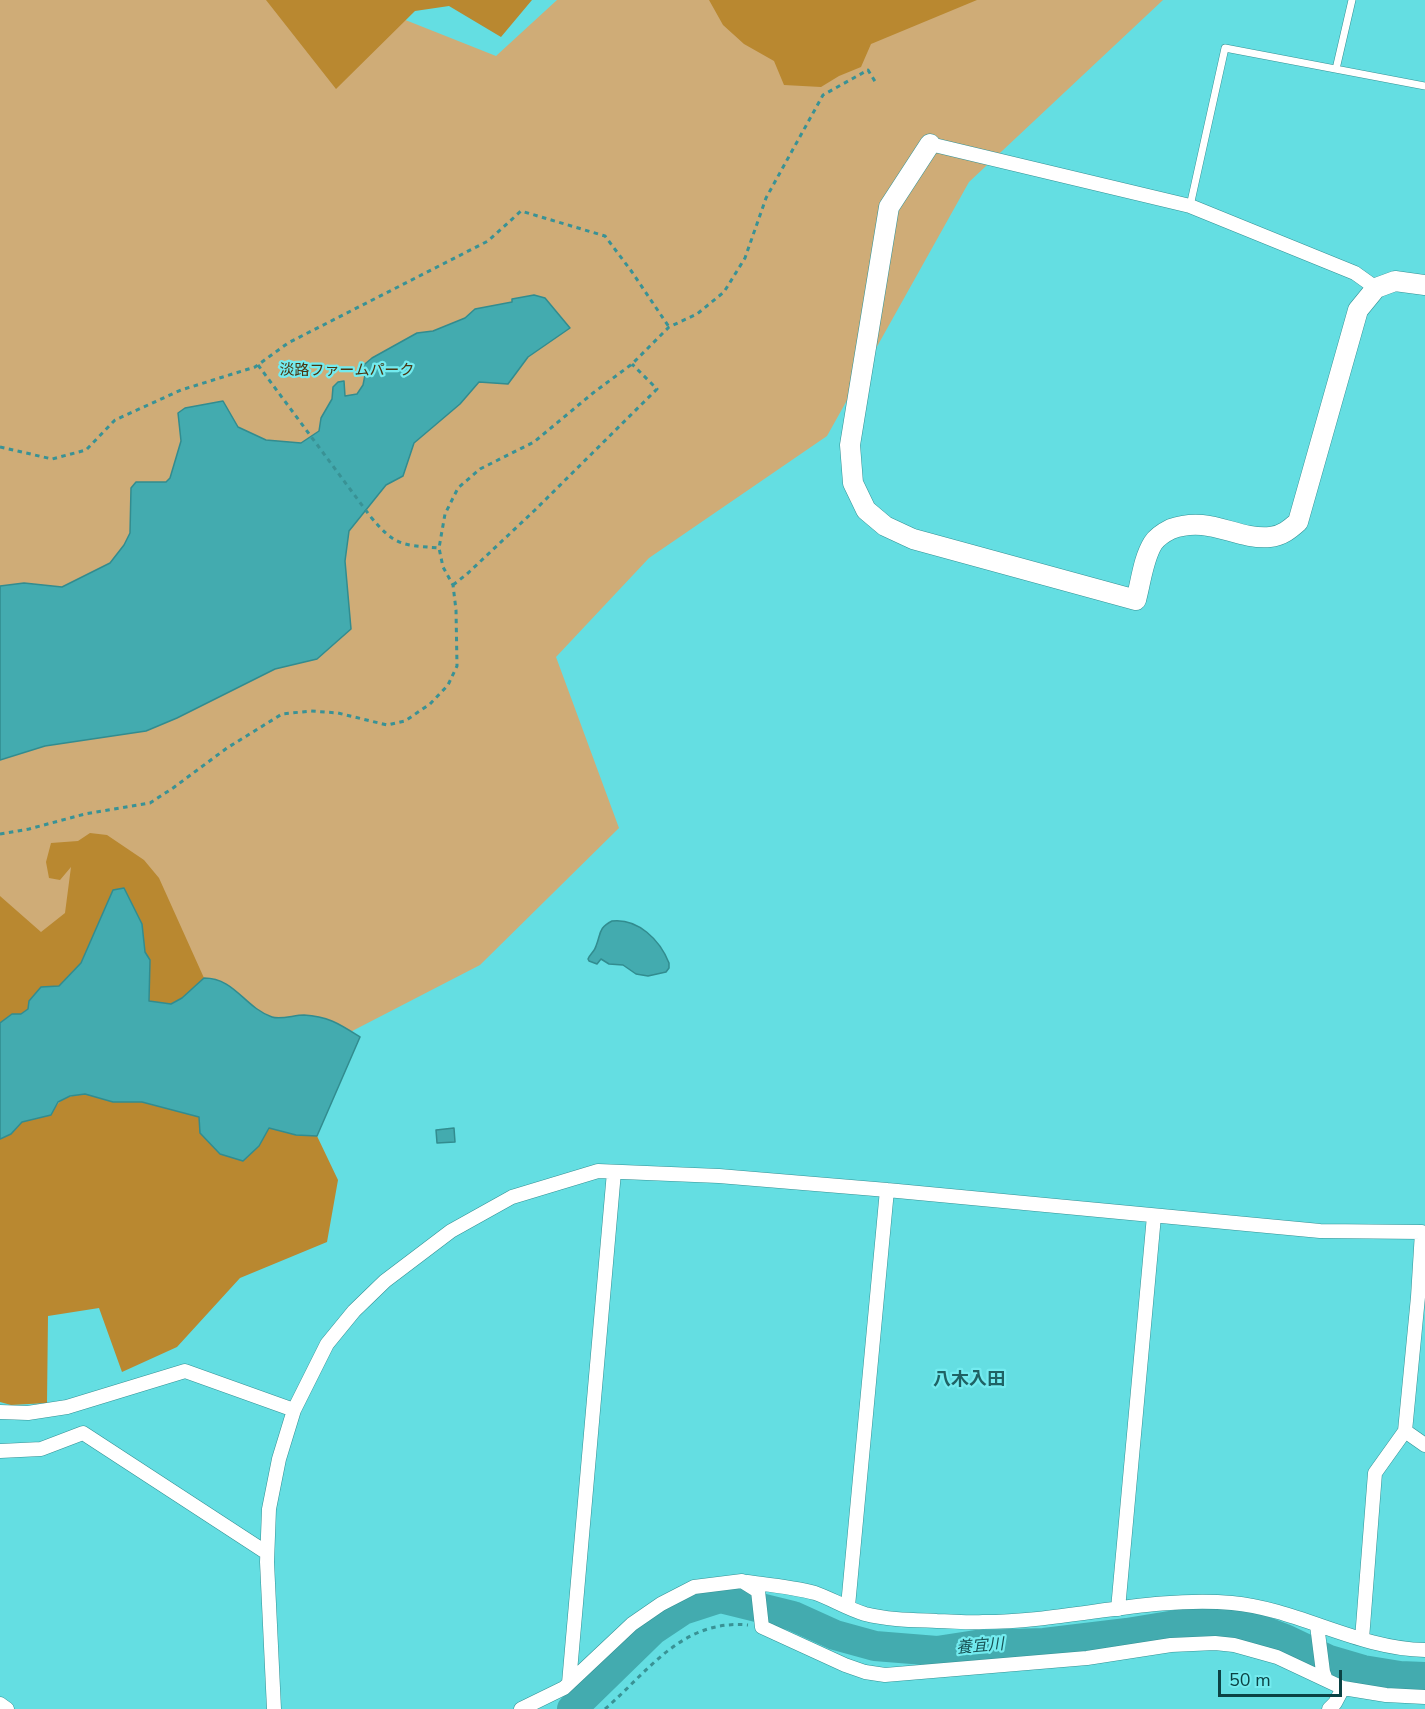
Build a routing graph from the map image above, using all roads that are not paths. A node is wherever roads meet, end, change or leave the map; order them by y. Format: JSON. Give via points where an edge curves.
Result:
{"nodes":[{"id":1,"x":1352,"y":0,"type":"edge"},
{"id":2,"x":1336,"y":69,"type":"junction"},
{"id":3,"x":1425,"y":86,"type":"edge"},
{"id":4,"x":930,"y":144,"type":"joint"},
{"id":5,"x":1190,"y":206,"type":"junction"},
{"id":6,"x":1425,"y":285,"type":"edge"},
{"id":7,"x":1376,"y":288,"type":"junction"},
{"id":8,"x":614,"y":1172,"type":"junction"},
{"id":9,"x":887,"y":1190,"type":"junction"},
{"id":10,"x":1154,"y":1216,"type":"junction"},
{"id":11,"x":294,"y":1410,"type":"junction"},
{"id":12,"x":0,"y":1412,"type":"edge"},
{"id":13,"x":1406,"y":1431,"type":"junction"},
{"id":14,"x":1425,"y":1445,"type":"edge"},
{"id":15,"x":0,"y":1451,"type":"edge"},
{"id":16,"x":267,"y":1553,"type":"junction"},
{"id":17,"x":742,"y":1581,"type":"junction"},
{"id":18,"x":848,"y":1606,"type":"junction"},
{"id":19,"x":1118,"y":1610,"type":"junction"},
{"id":20,"x":1317,"y":1625,"type":"junction"},
{"id":21,"x":1362,"y":1639,"type":"junction"},
{"id":22,"x":1425,"y":1650,"type":"edge"},
{"id":23,"x":1324,"y":1676,"type":"junction"},
{"id":24,"x":569,"y":1683,"type":"junction"},
{"id":25,"x":1342,"y":1688,"type":"junction"},
{"id":26,"x":1425,"y":1697,"type":"edge"},
{"id":27,"x":1388,"y":1702,"type":"edge"},
{"id":28,"x":0,"y":1704,"type":"edge"},
{"id":29,"x":7,"y":1709,"type":"edge"},
{"id":30,"x":274,"y":1709,"type":"edge"},
{"id":31,"x":521,"y":1709,"type":"edge"},
{"id":32,"x":1329,"y":1709,"type":"edge"}],
"edges":[{"from":1,"to":2,"type":"lane"},
{"from":2,"to":3,"type":"lane"},
{"from":2,"to":5,"type":"lane","via":[[1225,48]]},
{"from":4,"to":5,"type":"street"},
{"from":4,"to":7,"type":"street","via":[[889,207],[850,445],[853,483],[866,510],[885,526],[913,539],[1136,600],[1146,557],[1154,541],[1166,531],[1202,524],[1254,536],[1271,537],[1287,532],[1298,522],[1358,310]]},
{"from":5,"to":7,"type":"street","via":[[1355,273]]},
{"from":6,"to":7,"type":"street","via":[[1395,281]]},
{"from":8,"to":9,"type":"street"},
{"from":8,"to":11,"type":"street","via":[[598,1171],[512,1197],[451,1231],[385,1281],[354,1311],[327,1344]]},
{"from":8,"to":24,"type":"street"},
{"from":9,"to":10,"type":"street"},
{"from":9,"to":18,"type":"street"},
{"from":10,"to":13,"type":"street","via":[[1320,1231],[1422,1232]]},
{"from":10,"to":19,"type":"street"},
{"from":11,"to":12,"type":"street","via":[[185,1371],[67,1407],[28,1413]]},
{"from":11,"to":16,"type":"street","via":[[269,1509]]},
{"from":13,"to":14,"type":"street"},
{"from":13,"to":21,"type":"street","via":[[1375,1473]]},
{"from":15,"to":16,"type":"street","via":[[41,1449],[83,1433]]},
{"from":16,"to":30,"type":"street"},
{"from":17,"to":18,"type":"street","via":[[801,1590]]},
{"from":17,"to":23,"type":"street","via":[[758,1591],[762,1627],[866,1672],[885,1675],[1215,1643],[1277,1657]]},
{"from":17,"to":24,"type":"street","via":[[694,1587],[661,1604],[632,1624]]},
{"from":18,"to":19,"type":"street","via":[[888,1618],[984,1623]]},
{"from":19,"to":20,"type":"street","via":[[1196,1601],[1224,1603],[1291,1615]]},
{"from":20,"to":21,"type":"street"},
{"from":20,"to":23,"type":"street"},
{"from":21,"to":22,"type":"street","via":[[1387,1647]]},
{"from":23,"to":25,"type":"street"},
{"from":24,"to":31,"type":"street"},
{"from":25,"to":27,"type":"street"},
{"from":25,"to":32,"type":"street"},
{"from":26,"to":27,"type":"street"},
{"from":28,"to":29,"type":"street"}]}
